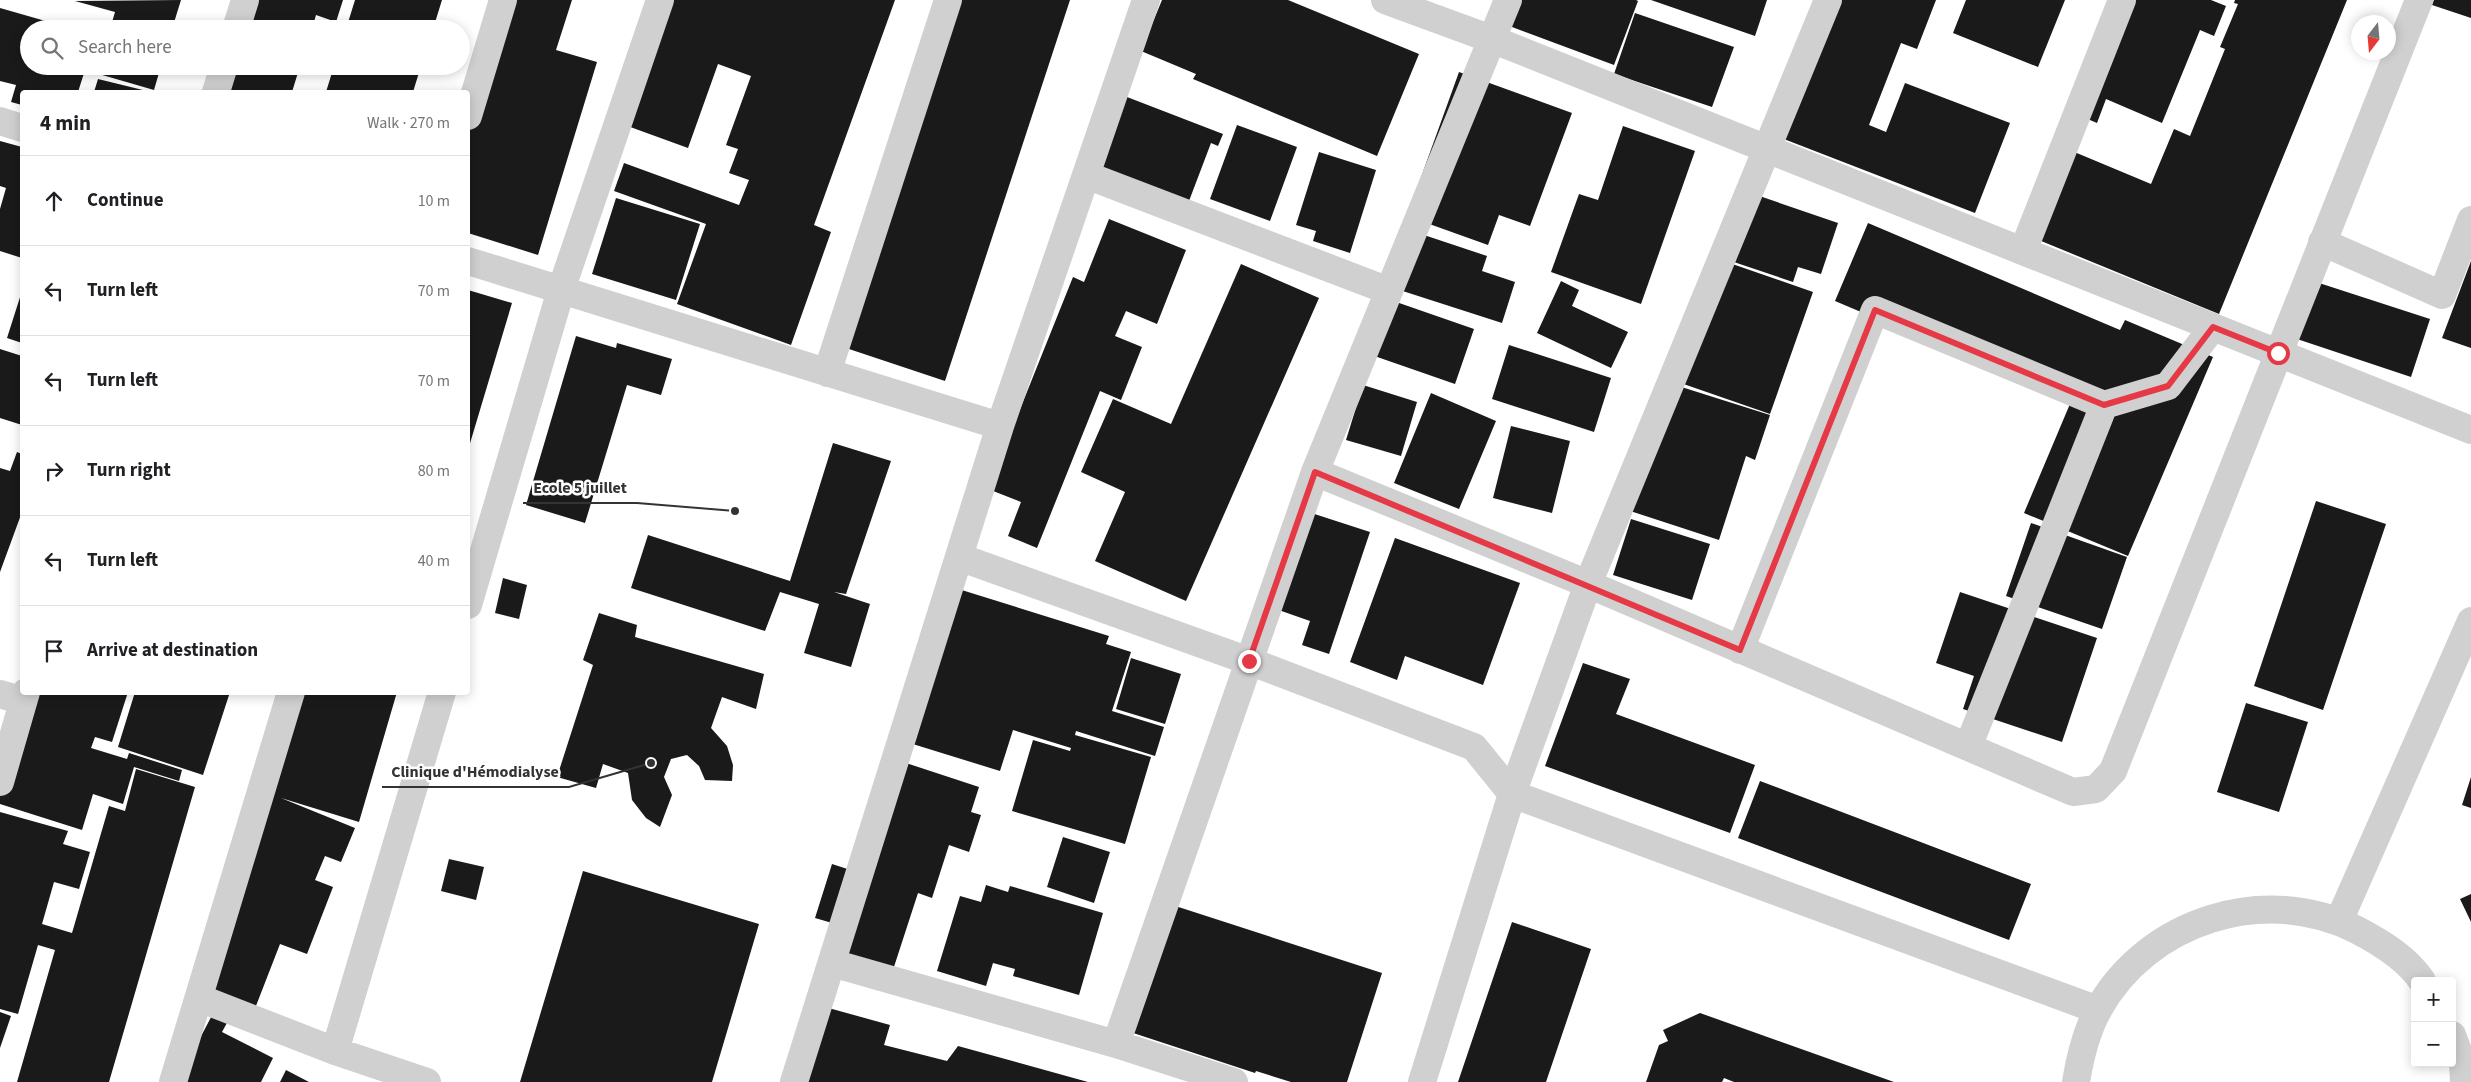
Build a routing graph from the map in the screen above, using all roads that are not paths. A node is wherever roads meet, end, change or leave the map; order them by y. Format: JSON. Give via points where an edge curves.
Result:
{"nodes":[{"id":1,"x":245,"y":0,"type":"edge"},
{"id":2,"x":504,"y":0,"type":"edge"},
{"id":3,"x":660,"y":0,"type":"edge"},
{"id":4,"x":948,"y":0,"type":"edge"},
{"id":5,"x":1146,"y":0,"type":"edge"},
{"id":6,"x":1385,"y":0,"type":"edge"},
{"id":7,"x":1508,"y":0,"type":"edge"},
{"id":8,"x":1828,"y":0,"type":"edge"},
{"id":9,"x":2122,"y":0,"type":"edge"},
{"id":10,"x":2419,"y":0,"type":"edge"},
{"id":11,"x":239,"y":20,"type":"edge"},
{"id":12,"x":1494,"y":40,"type":"junction"},
{"id":13,"x":221,"y":75,"type":"edge"},
{"id":14,"x":217,"y":90,"type":"edge"},
{"id":15,"x":470,"y":110,"type":"edge"},
{"id":16,"x":0,"y":121,"type":"edge"},
{"id":17,"x":20,"y":127,"type":"edge"},
{"id":18,"x":1766,"y":148,"type":"junction"},
{"id":19,"x":1086,"y":175,"type":"junction"},
{"id":20,"x":2471,"y":220,"type":"edge"},
{"id":21,"x":2322,"y":242,"type":"junction"},
{"id":22,"x":2023,"y":251,"type":"junction"},
{"id":23,"x":470,"y":263,"type":"edge"},
{"id":24,"x":561,"y":290,"type":"junction"},
{"id":25,"x":1389,"y":291,"type":"junction"},
{"id":26,"x":2213,"y":327,"type":"junction"},
{"id":27,"x":2278,"y":353,"type":"junction"},
{"id":28,"x":827,"y":373,"type":"junction"},
{"id":29,"x":2104,"y":405,"type":"junction"},
{"id":30,"x":1000,"y":426,"type":"junction"},
{"id":31,"x":2471,"y":430,"type":"edge"},
{"id":32,"x":1315,"y":472,"type":"junction"},
{"id":33,"x":959,"y":557,"type":"junction"},
{"id":34,"x":1588,"y":584,"type":"junction"},
{"id":35,"x":470,"y":598,"type":"edge"},
{"id":36,"x":2471,"y":621,"type":"edge"},
{"id":37,"x":1740,"y":650,"type":"junction"},
{"id":38,"x":1249,"y":661,"type":"junction"},
{"id":39,"x":291,"y":695,"type":"edge"},
{"id":40,"x":441,"y":695,"type":"edge"},
{"id":41,"x":16,"y":696,"type":"edge"},
{"id":42,"x":1968,"y":747,"type":"junction"},
{"id":43,"x":0,"y":782,"type":"edge"},
{"id":44,"x":1512,"y":794,"type":"junction"},
{"id":45,"x":2339,"y":921,"type":"junction"},
{"id":46,"x":832,"y":962,"type":"junction"},
{"id":47,"x":2418,"y":977,"type":"edge"},
{"id":48,"x":199,"y":998,"type":"junction"},
{"id":49,"x":2098,"y":1010,"type":"junction"},
{"id":50,"x":1116,"y":1044,"type":"junction"},
{"id":51,"x":2456,"y":1046,"type":"edge"},
{"id":52,"x":335,"y":1051,"type":"junction"},
{"id":53,"x":173,"y":1082,"type":"edge"},
{"id":54,"x":427,"y":1082,"type":"edge"},
{"id":55,"x":794,"y":1082,"type":"edge"},
{"id":56,"x":1234,"y":1082,"type":"edge"},
{"id":57,"x":1422,"y":1082,"type":"edge"},
{"id":58,"x":2076,"y":1082,"type":"edge"},
{"id":59,"x":2464,"y":1082,"type":"edge"}],
"edges":[{"from":1,"to":11,"type":"street"},
{"from":2,"to":15,"type":"street"},
{"from":3,"to":24,"type":"street"},
{"from":4,"to":28,"type":"street"},
{"from":5,"to":19,"type":"street"},
{"from":6,"to":12,"type":"street"},
{"from":7,"to":12,"type":"street"},
{"from":8,"to":18,"type":"street"},
{"from":9,"to":22,"type":"street"},
{"from":10,"to":21,"type":"street"},
{"from":12,"to":18,"type":"street"},
{"from":12,"to":25,"type":"street"},
{"from":13,"to":14,"type":"street"},
{"from":16,"to":17,"type":"street"},
{"from":18,"to":22,"type":"street"},
{"from":18,"to":34,"type":"street"},
{"from":19,"to":25,"type":"street"},
{"from":19,"to":30,"type":"street"},
{"from":20,"to":21,"type":"street","via":[[2442,295]]},
{"from":21,"to":27,"type":"street"},
{"from":22,"to":26,"type":"street"},
{"from":23,"to":24,"type":"street"},
{"from":24,"to":28,"type":"street"},
{"from":24,"to":35,"type":"street"},
{"from":25,"to":32,"type":"street"},
{"from":26,"to":27,"type":"street"},
{"from":26,"to":29,"type":"street","via":[[2168,386]]},
{"from":27,"to":31,"type":"street"},
{"from":27,"to":42,"type":"street","via":[[2113,771],[2096,789],[2073,792]]},
{"from":28,"to":30,"type":"street"},
{"from":29,"to":37,"type":"street","via":[[1875,310]]},
{"from":29,"to":42,"type":"street"},
{"from":30,"to":33,"type":"street"},
{"from":32,"to":34,"type":"street"},
{"from":32,"to":38,"type":"street"},
{"from":33,"to":38,"type":"street"},
{"from":33,"to":46,"type":"street"},
{"from":34,"to":37,"type":"street"},
{"from":34,"to":44,"type":"street"},
{"from":36,"to":45,"type":"street"},
{"from":37,"to":42,"type":"street"},
{"from":38,"to":44,"type":"street","via":[[1474,747]]},
{"from":38,"to":50,"type":"street"},
{"from":39,"to":48,"type":"street"},
{"from":40,"to":52,"type":"street"},
{"from":41,"to":43,"type":"street"},
{"from":44,"to":49,"type":"street"},
{"from":44,"to":57,"type":"street"},
{"from":45,"to":47,"type":"street","via":[[2382,944]]},
{"from":45,"to":49,"type":"street","via":[[2294,910],[2247,910],[2202,921],[2160,942],[2125,972]]},
{"from":46,"to":50,"type":"street"},
{"from":46,"to":55,"type":"street"},
{"from":48,"to":52,"type":"street"},
{"from":48,"to":53,"type":"street"},
{"from":49,"to":58,"type":"street","via":[[2081,1052]]},
{"from":50,"to":56,"type":"street"},
{"from":51,"to":59,"type":"street","via":[[2463,1064]]},
{"from":52,"to":54,"type":"street"}]}
